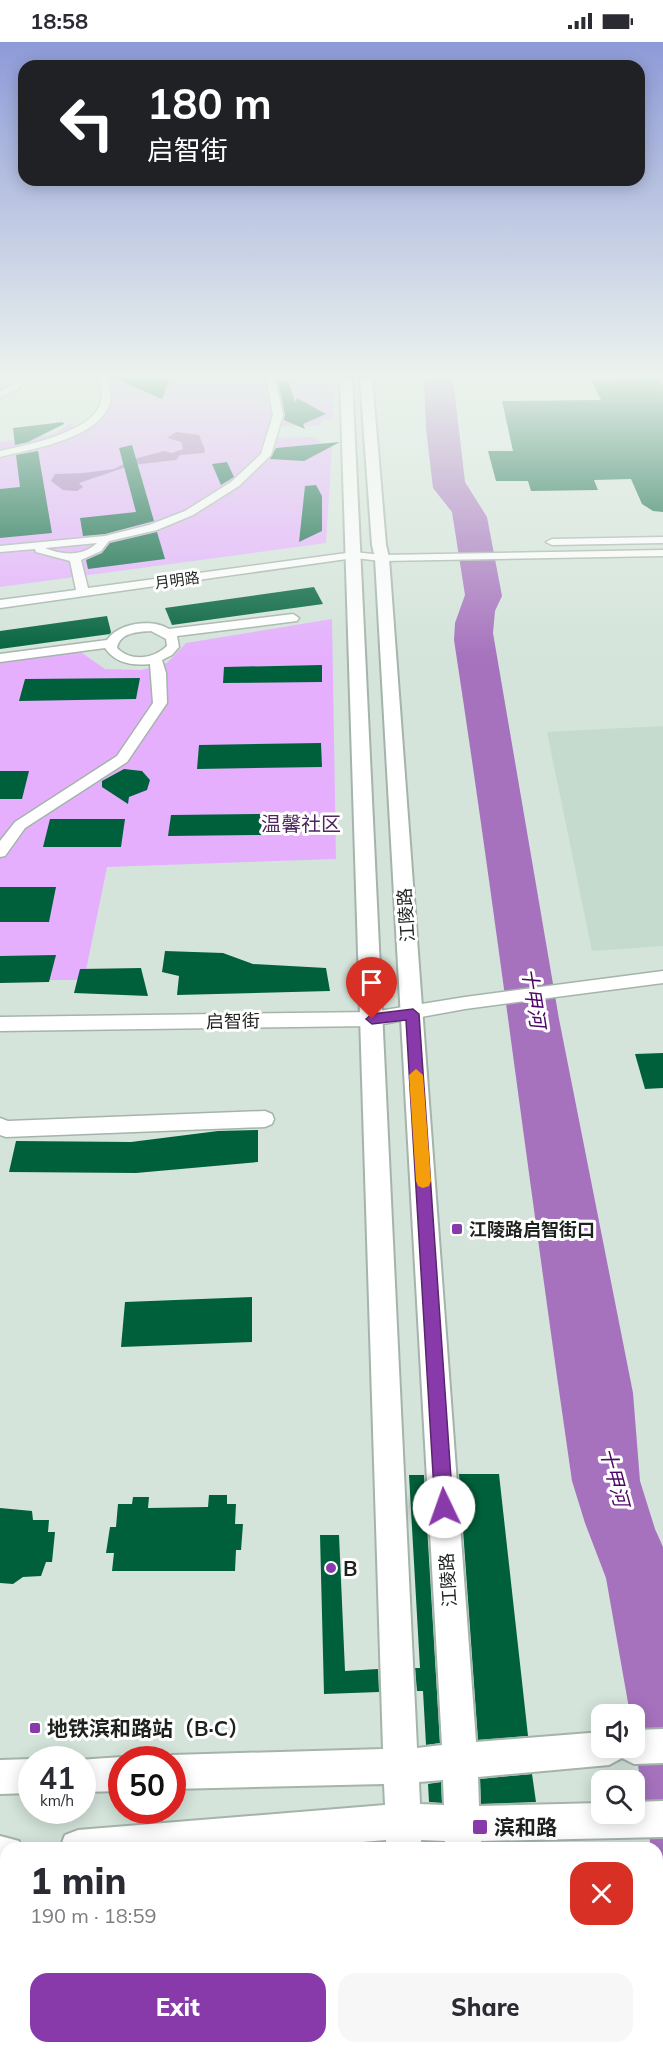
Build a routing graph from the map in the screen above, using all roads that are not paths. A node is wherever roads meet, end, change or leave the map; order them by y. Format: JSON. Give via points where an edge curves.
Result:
{"nodes":[{"id":1,"x":248,"y":472,"type":"edge"},
{"id":2,"x":350,"y":472,"type":"edge"},
{"id":3,"x":376,"y":472,"type":"edge"},
{"id":4,"x":105,"y":539,"type":"junction"},
{"id":5,"x":663,"y":540,"type":"edge"},
{"id":6,"x":539,"y":542,"type":"dead end"},
{"id":7,"x":34,"y":546,"type":"junction"},
{"id":8,"x":0,"y":549,"type":"edge"},
{"id":9,"x":384,"y":549,"type":"junction"},
{"id":10,"x":663,"y":553,"type":"edge"},
{"id":11,"x":354,"y":555,"type":"junction"},
{"id":12,"x":75,"y":558,"type":"junction"},
{"id":13,"x":83,"y":593,"type":"junction"},
{"id":14,"x":0,"y":604,"type":"edge"},
{"id":15,"x":293,"y":618,"type":"dead end"},
{"id":16,"x":168,"y":633,"type":"junction"},
{"id":17,"x":111,"y":643,"type":"junction"},
{"id":18,"x":0,"y":658,"type":"edge"},
{"id":19,"x":154,"y":658,"type":"junction"},
{"id":20,"x":0,"y":852,"type":"edge"},
{"id":21,"x":663,"y":977,"type":"edge"},
{"id":22,"x":413,"y":1014,"type":"junction"},
{"id":23,"x":372,"y":1019,"type":"junction"},
{"id":24,"x":0,"y":1024,"type":"edge"},
{"id":25,"x":265,"y":1119,"type":"dead end"},
{"id":26,"x":0,"y":1126,"type":"edge"},
{"id":27,"x":663,"y":1746,"type":"edge"},
{"id":28,"x":645,"y":1747,"type":"edge"},
{"id":29,"x":591,"y":1749,"type":"edge"},
{"id":30,"x":460,"y":1760,"type":"junction"},
{"id":31,"x":402,"y":1766,"type":"junction"},
{"id":32,"x":186,"y":1772,"type":"edge"},
{"id":33,"x":18,"y":1776,"type":"edge"},
{"id":34,"x":0,"y":1777,"type":"edge"},
{"id":35,"x":663,"y":1819,"type":"edge"},
{"id":36,"x":404,"y":1835,"type":"edge"},
{"id":37,"x":462,"y":1836,"type":"edge"},
{"id":38,"x":228,"y":1842,"type":"edge"}],
"edges":[{"from":1,"to":4,"type":"street","via":[[189,513],[153,528]]},
{"from":2,"to":11,"type":"main road","name":"江陵路"},
{"from":3,"to":9,"type":"main road","name":"江陵路"},
{"from":4,"to":7,"type":"street"},
{"from":4,"to":12,"type":"street","via":[[97,550]]},
{"from":5,"to":6,"type":"street"},
{"from":7,"to":8,"type":"street"},
{"from":7,"to":12,"type":"street","via":[[47,553]]},
{"from":9,"to":10,"type":"street","name":"月明路","via":[[444,557]]},
{"from":9,"to":11,"type":"street","name":"月明路"},
{"from":9,"to":22,"type":"main road","name":"江陵路"},
{"from":11,"to":13,"type":"street","name":"月明路"},
{"from":11,"to":23,"type":"main road","name":"江陵路"},
{"from":12,"to":13,"type":"street"},
{"from":13,"to":14,"type":"street","name":"月明路"},
{"from":15,"to":16,"type":"street"},
{"from":16,"to":17,"type":"street","via":[[150,627],[130,629]]},
{"from":16,"to":19,"type":"street","via":[[173,646],[163,656]]},
{"from":17,"to":18,"type":"street"},
{"from":17,"to":19,"type":"street","via":[[114,653],[127,659]]},
{"from":19,"to":20,"type":"street","via":[[160,703],[122,759],[21,825]]},
{"from":21,"to":22,"type":"street","name":"启智街","via":[[465,1003]]},
{"from":22,"to":23,"type":"street","name":"启智街"},
{"from":22,"to":30,"type":"main road","name":"江陵路"},
{"from":23,"to":24,"type":"street","name":"启智街"},
{"from":23,"to":31,"type":"main road","name":"江陵路"},
{"from":25,"to":26,"type":"street","via":[[6,1129]]},
{"from":27,"to":28,"type":"main road"},
{"from":29,"to":30,"type":"main road"},
{"from":30,"to":31,"type":"main road"},
{"from":30,"to":37,"type":"main road","name":"江陵路"},
{"from":31,"to":32,"type":"main road"},
{"from":31,"to":36,"type":"main road","name":"江陵路"},
{"from":33,"to":34,"type":"main road"},
{"from":35,"to":37,"type":"main road"},
{"from":36,"to":37,"type":"main road"},
{"from":36,"to":38,"type":"main road"}]}
